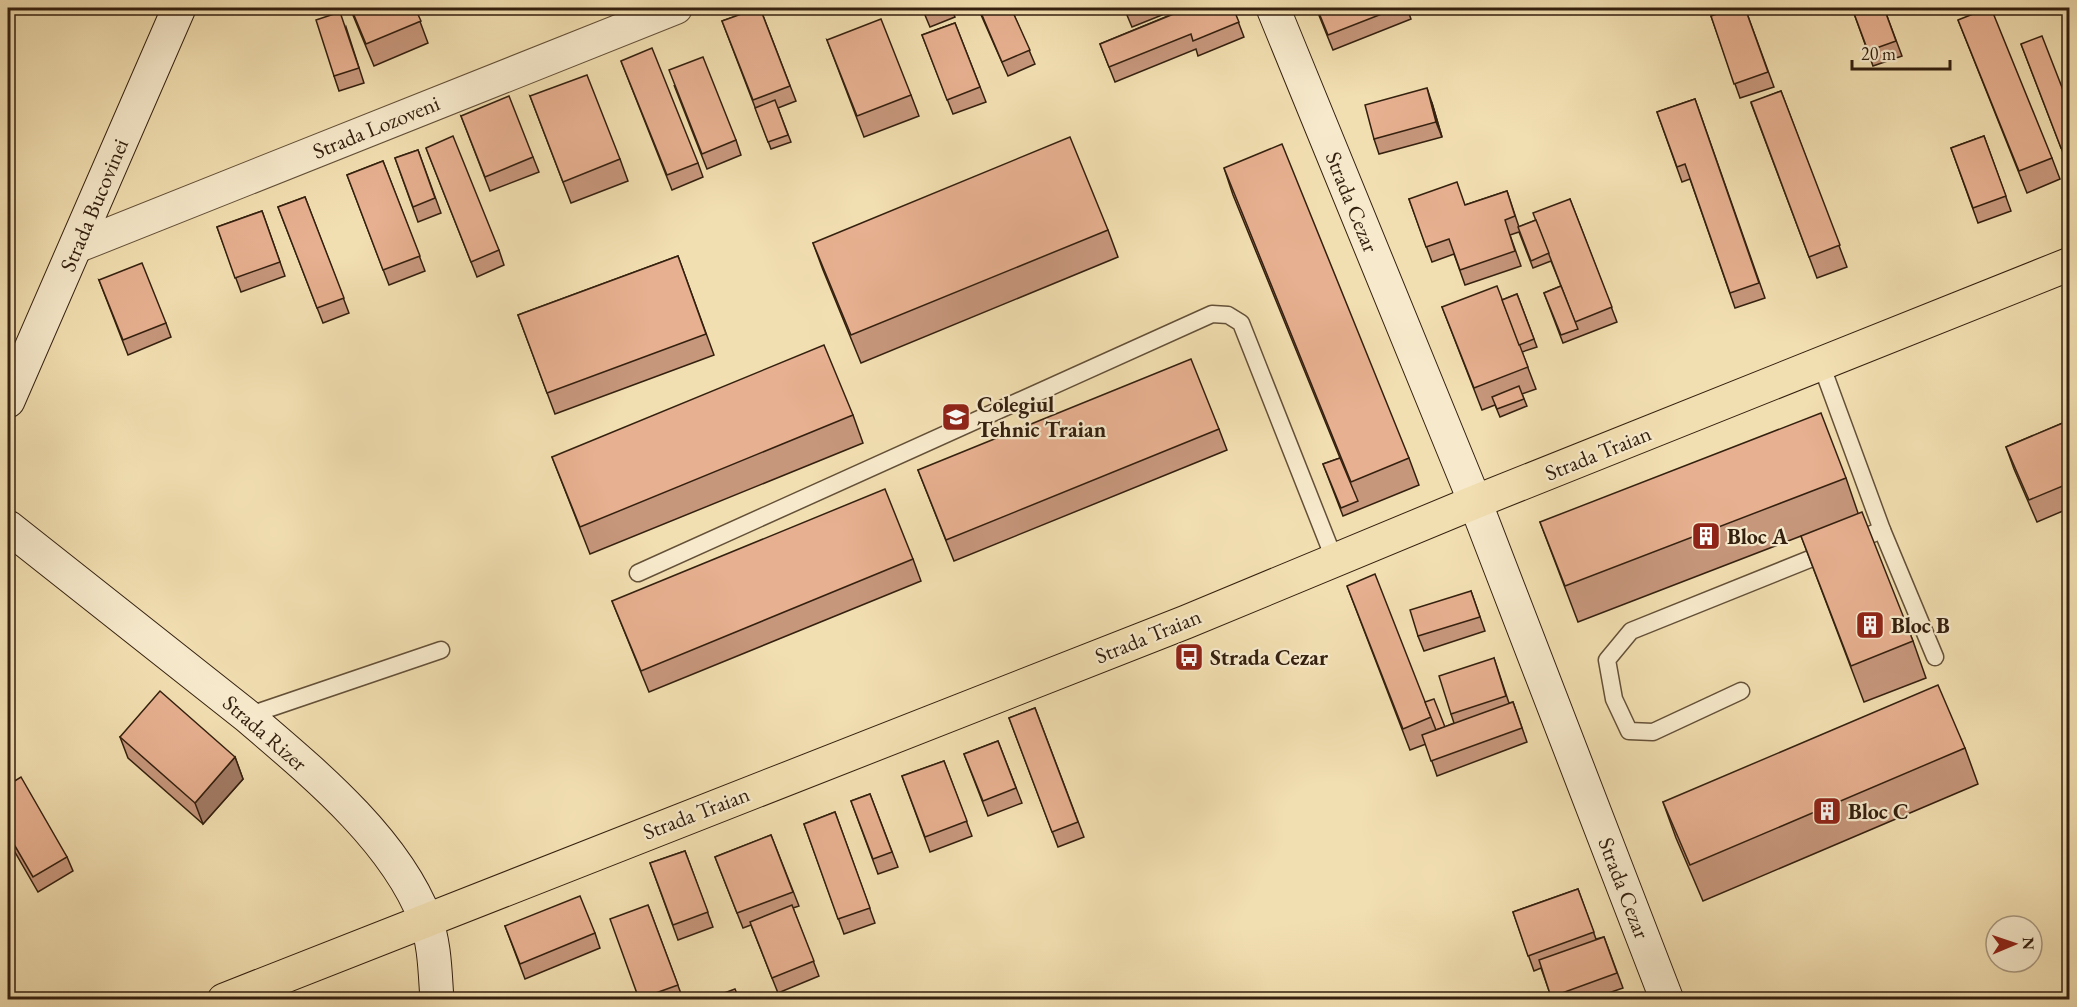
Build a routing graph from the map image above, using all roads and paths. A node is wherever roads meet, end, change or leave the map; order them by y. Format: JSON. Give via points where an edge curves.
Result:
{"nodes":[{"id":1,"x":179,"y":8,"type":"edge"},
{"id":2,"x":676,"y":8,"type":"edge"},
{"id":3,"x":1273,"y":8,"type":"edge"},
{"id":4,"x":76,"y":247,"type":"junction"},
{"id":5,"x":2070,"y":264,"type":"edge"},
{"id":6,"x":1821,"y":364,"type":"junction"},
{"id":7,"x":8,"y":401,"type":"edge"},
{"id":8,"x":1475,"y":502,"type":"junction"},
{"id":9,"x":8,"y":527,"type":"edge"},
{"id":10,"x":1882,"y":530,"type":"junction"},
{"id":11,"x":1335,"y":561,"type":"junction"},
{"id":12,"x":638,"y":573,"type":"dead end"},
{"id":13,"x":441,"y":650,"type":"dead end"},
{"id":14,"x":1935,"y":657,"type":"dead end"},
{"id":15,"x":1741,"y":691,"type":"dead end"},
{"id":16,"x":247,"y":716,"type":"junction"},
{"id":17,"x":426,"y":919,"type":"junction"},
{"id":18,"x":224,"y":999,"type":"edge"},
{"id":19,"x":437,"y":999,"type":"edge"},
{"id":20,"x":1667,"y":999,"type":"edge"}],
"edges":[{"from":1,"to":4,"type":"street","name":"Strada Bucovinei"},
{"from":2,"to":4,"type":"street","name":"Strada Lozoveni"},
{"from":3,"to":8,"type":"street","name":"Strada Cezar"},
{"from":4,"to":7,"type":"street","name":"Strada Bucovinei"},
{"from":5,"to":6,"type":"main road","name":"Strada Traian"},
{"from":6,"to":8,"type":"main road","name":"Strada Traian"},
{"from":6,"to":10,"type":"lane"},
{"from":8,"to":11,"type":"main road","name":"Strada Traian"},
{"from":8,"to":20,"type":"street","name":"Strada Cezar"},
{"from":9,"to":16,"type":"street","name":"Strada Rizer"},
{"from":10,"to":14,"type":"lane"},
{"from":10,"to":15,"type":"lane","via":[[1631,630],[1607,660],[1614,699],[1629,731],[1653,732]]},
{"from":11,"to":12,"type":"lane","via":[[1241,323],[1228,315],[1212,314]]},
{"from":11,"to":17,"type":"main road","name":"Strada Traian"},
{"from":13,"to":16,"type":"lane"},
{"from":16,"to":17,"type":"street","name":"Strada Rizer","via":[[377,839],[401,871]]},
{"from":17,"to":18,"type":"main road","name":"Strada Traian"},
{"from":17,"to":19,"type":"street","name":"Strada Rizer"}]}
